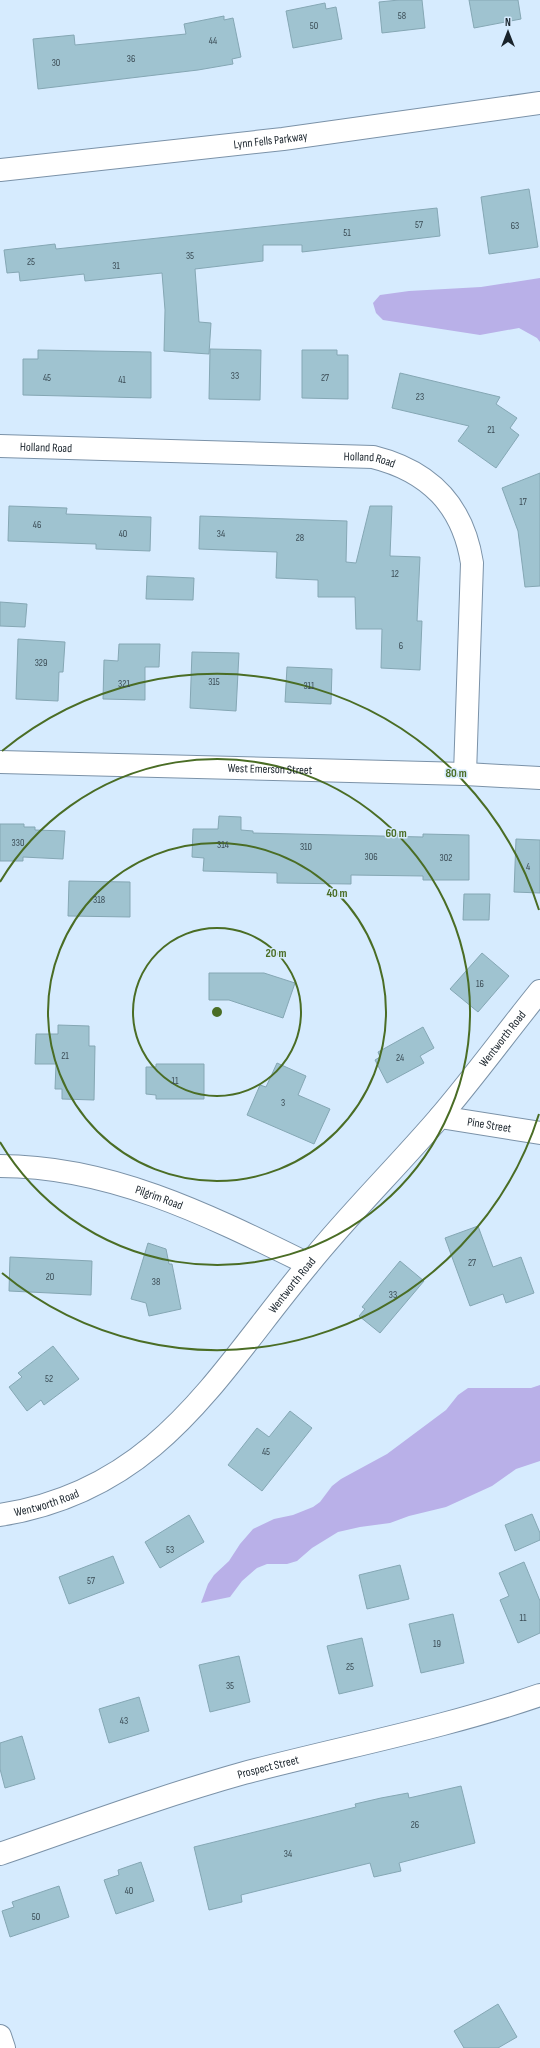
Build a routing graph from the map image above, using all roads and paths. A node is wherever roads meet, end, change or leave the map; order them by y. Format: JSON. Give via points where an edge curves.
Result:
{"nodes":[{"id":1,"x":540,"y":103,"type":"edge"},
{"id":2,"x":0,"y":170,"type":"edge"},
{"id":3,"x":0,"y":446,"type":"edge"},
{"id":4,"x":0,"y":762,"type":"edge"},
{"id":5,"x":465,"y":774,"type":"junction"},
{"id":6,"x":540,"y":778,"type":"edge"},
{"id":7,"x":540,"y":991,"type":"edge"},
{"id":8,"x":440,"y":1117,"type":"junction"},
{"id":9,"x":540,"y":1133,"type":"edge"},
{"id":10,"x":0,"y":1166,"type":"edge"},
{"id":11,"x":308,"y":1264,"type":"junction"},
{"id":12,"x":0,"y":1515,"type":"edge"},
{"id":13,"x":540,"y":1695,"type":"edge"},
{"id":14,"x":0,"y":1854,"type":"edge"},
{"id":15,"x":0,"y":2036,"type":"edge"},
{"id":16,"x":4,"y":2048,"type":"edge"}],
"edges":[{"from":1,"to":2,"type":"street","name":"Lynn Fells Parkway","via":[[283,139]]},
{"from":3,"to":5,"type":"street","name":"Holland Road","via":[[373,457],[400,465],[424,479],[445,498],[457,516],[466,535],[472,563]]},
{"from":4,"to":5,"type":"street","name":"West Emerson Street"},
{"from":5,"to":6,"type":"street","name":"West Emerson Street"},
{"from":7,"to":8,"type":"street","name":"Wentworth Road"},
{"from":8,"to":9,"type":"street","name":"Pine Street"},
{"from":8,"to":11,"type":"street","name":"Wentworth Road"},
{"from":10,"to":11,"type":"street","name":"Pilgrim Road","via":[[64,1170],[117,1182],[191,1208]]},
{"from":11,"to":12,"type":"street","name":"Wentworth Road","via":[[244,1348],[203,1396],[182,1420],[146,1453],[114,1475],[76,1494],[45,1506]]},
{"from":13,"to":14,"type":"street","name":"Prospect Street","via":[[453,1721],[244,1773]]},
{"from":15,"to":16,"type":"street"}]}
